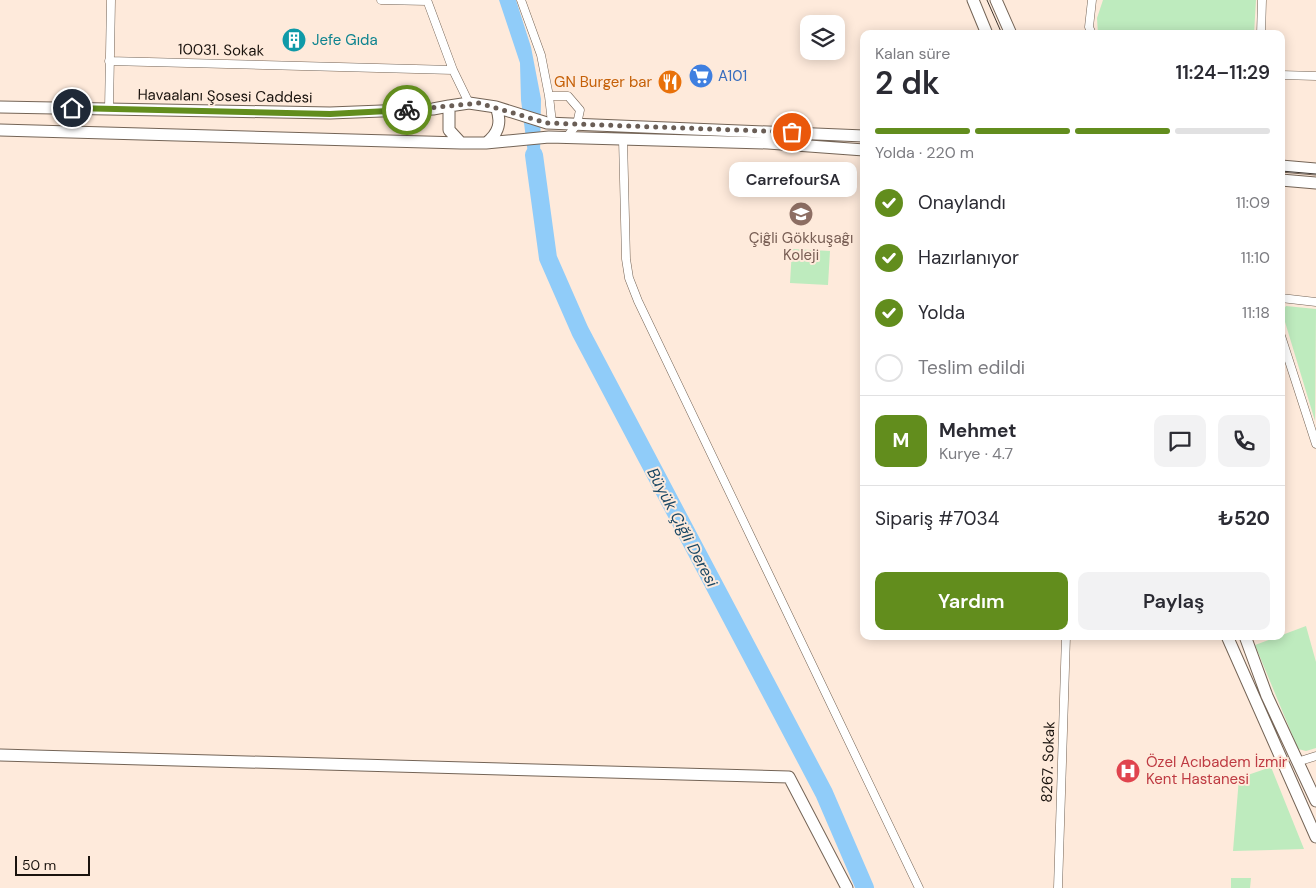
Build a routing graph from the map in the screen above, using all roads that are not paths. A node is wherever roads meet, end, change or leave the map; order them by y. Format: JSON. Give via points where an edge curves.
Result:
{"nodes":[{"id":1,"x":111,"y":0,"type":"edge"},
{"id":2,"x":381,"y":0,"type":"edge"},
{"id":3,"x":427,"y":0,"type":"edge"},
{"id":4,"x":521,"y":0,"type":"edge"},
{"id":5,"x":973,"y":0,"type":"edge"},
{"id":6,"x":996,"y":0,"type":"edge"},
{"id":7,"x":1092,"y":0,"type":"edge"},
{"id":8,"x":1262,"y":0,"type":"edge"},
{"id":9,"x":986,"y":30,"type":"edge"},
{"id":10,"x":1009,"y":30,"type":"edge"},
{"id":11,"x":1090,"y":30,"type":"edge"},
{"id":12,"x":1260,"y":30,"type":"edge"},
{"id":13,"x":110,"y":61,"type":"junction"},
{"id":14,"x":453,"y":70,"type":"junction"},
{"id":15,"x":1285,"y":75,"type":"edge"},
{"id":16,"x":1316,"y":76,"type":"edge"},
{"id":17,"x":549,"y":96,"type":"junction"},
{"id":18,"x":469,"y":103,"type":"junction"},
{"id":19,"x":448,"y":106,"type":"junction"},
{"id":20,"x":0,"y":107,"type":"edge"},
{"id":21,"x":496,"y":107,"type":"junction"},
{"id":22,"x":109,"y":108,"type":"junction"},
{"id":23,"x":549,"y":123,"type":"junction"},
{"id":24,"x":577,"y":124,"type":"junction"},
{"id":25,"x":0,"y":130,"type":"edge"},
{"id":26,"x":860,"y":136,"type":"edge"},
{"id":27,"x":567,"y":137,"type":"junction"},
{"id":28,"x":623,"y":139,"type":"junction"},
{"id":29,"x":461,"y":143,"type":"junction"},
{"id":30,"x":486,"y":143,"type":"junction"},
{"id":31,"x":860,"y":150,"type":"edge"},
{"id":32,"x":1285,"y":166,"type":"edge"},
{"id":33,"x":1316,"y":169,"type":"edge"},
{"id":34,"x":1285,"y":180,"type":"edge"},
{"id":35,"x":1316,"y":183,"type":"edge"},
{"id":36,"x":1285,"y":298,"type":"edge"},
{"id":37,"x":1316,"y":302,"type":"edge"},
{"id":38,"x":1285,"y":348,"type":"edge"},
{"id":39,"x":1316,"y":444,"type":"edge"},
{"id":40,"x":1066,"y":640,"type":"edge"},
{"id":41,"x":1229,"y":640,"type":"edge"},
{"id":42,"x":1247,"y":640,"type":"edge"},
{"id":43,"x":0,"y":755,"type":"edge"},
{"id":44,"x":1316,"y":756,"type":"edge"},
{"id":45,"x":1297,"y":762,"type":"junction"},
{"id":46,"x":1316,"y":802,"type":"edge"},
{"id":47,"x":1316,"y":837,"type":"edge"},
{"id":48,"x":847,"y":888,"type":"edge"},
{"id":49,"x":919,"y":888,"type":"edge"},
{"id":50,"x":1058,"y":888,"type":"edge"}],
"edges":[{"from":1,"to":13,"type":"street"},
{"from":2,"to":3,"type":"street"},
{"from":3,"to":14,"type":"street"},
{"from":4,"to":17,"type":"street","via":[[541,55]]},
{"from":5,"to":9,"type":"street"},
{"from":6,"to":10,"type":"street"},
{"from":7,"to":11,"type":"street"},
{"from":8,"to":12,"type":"street"},
{"from":13,"to":14,"type":"street","name":"10031. Sokak"},
{"from":13,"to":22,"type":"street"},
{"from":14,"to":18,"type":"street"},
{"from":15,"to":16,"type":"street"},
{"from":17,"to":23,"type":"street"},
{"from":17,"to":24,"type":"street","via":[[568,96],[580,110]]},
{"from":18,"to":19,"type":"street"},
{"from":18,"to":21,"type":"street"},
{"from":19,"to":22,"type":"street","name":"Havaalanı Şosesi Caddesi","via":[[330,114]]},
{"from":19,"to":29,"type":"street","via":[[449,130]]},
{"from":20,"to":22,"type":"street","name":"Havaalanı Şosesi Caddesi"},
{"from":21,"to":23,"type":"street"},
{"from":21,"to":30,"type":"street","via":[[500,115],[497,131]]},
{"from":23,"to":24,"type":"street"},
{"from":24,"to":26,"type":"street"},
{"from":24,"to":27,"type":"street"},
{"from":25,"to":29,"type":"street"},
{"from":27,"to":28,"type":"street"},
{"from":27,"to":30,"type":"street"},
{"from":28,"to":31,"type":"street","via":[[768,143]]},
{"from":28,"to":49,"type":"street","via":[[626,259],[638,301]]},
{"from":29,"to":30,"type":"street"},
{"from":32,"to":33,"type":"street"},
{"from":34,"to":35,"type":"street"},
{"from":36,"to":37,"type":"street"},
{"from":38,"to":39,"type":"street"},
{"from":40,"to":50,"type":"street","name":"8267. Sokak"},
{"from":41,"to":47,"type":"street"},
{"from":42,"to":45,"type":"street","via":[[1267,696]]},
{"from":43,"to":48,"type":"street","via":[[789,776]]},
{"from":44,"to":45,"type":"street"},
{"from":45,"to":46,"type":"street"}]}
